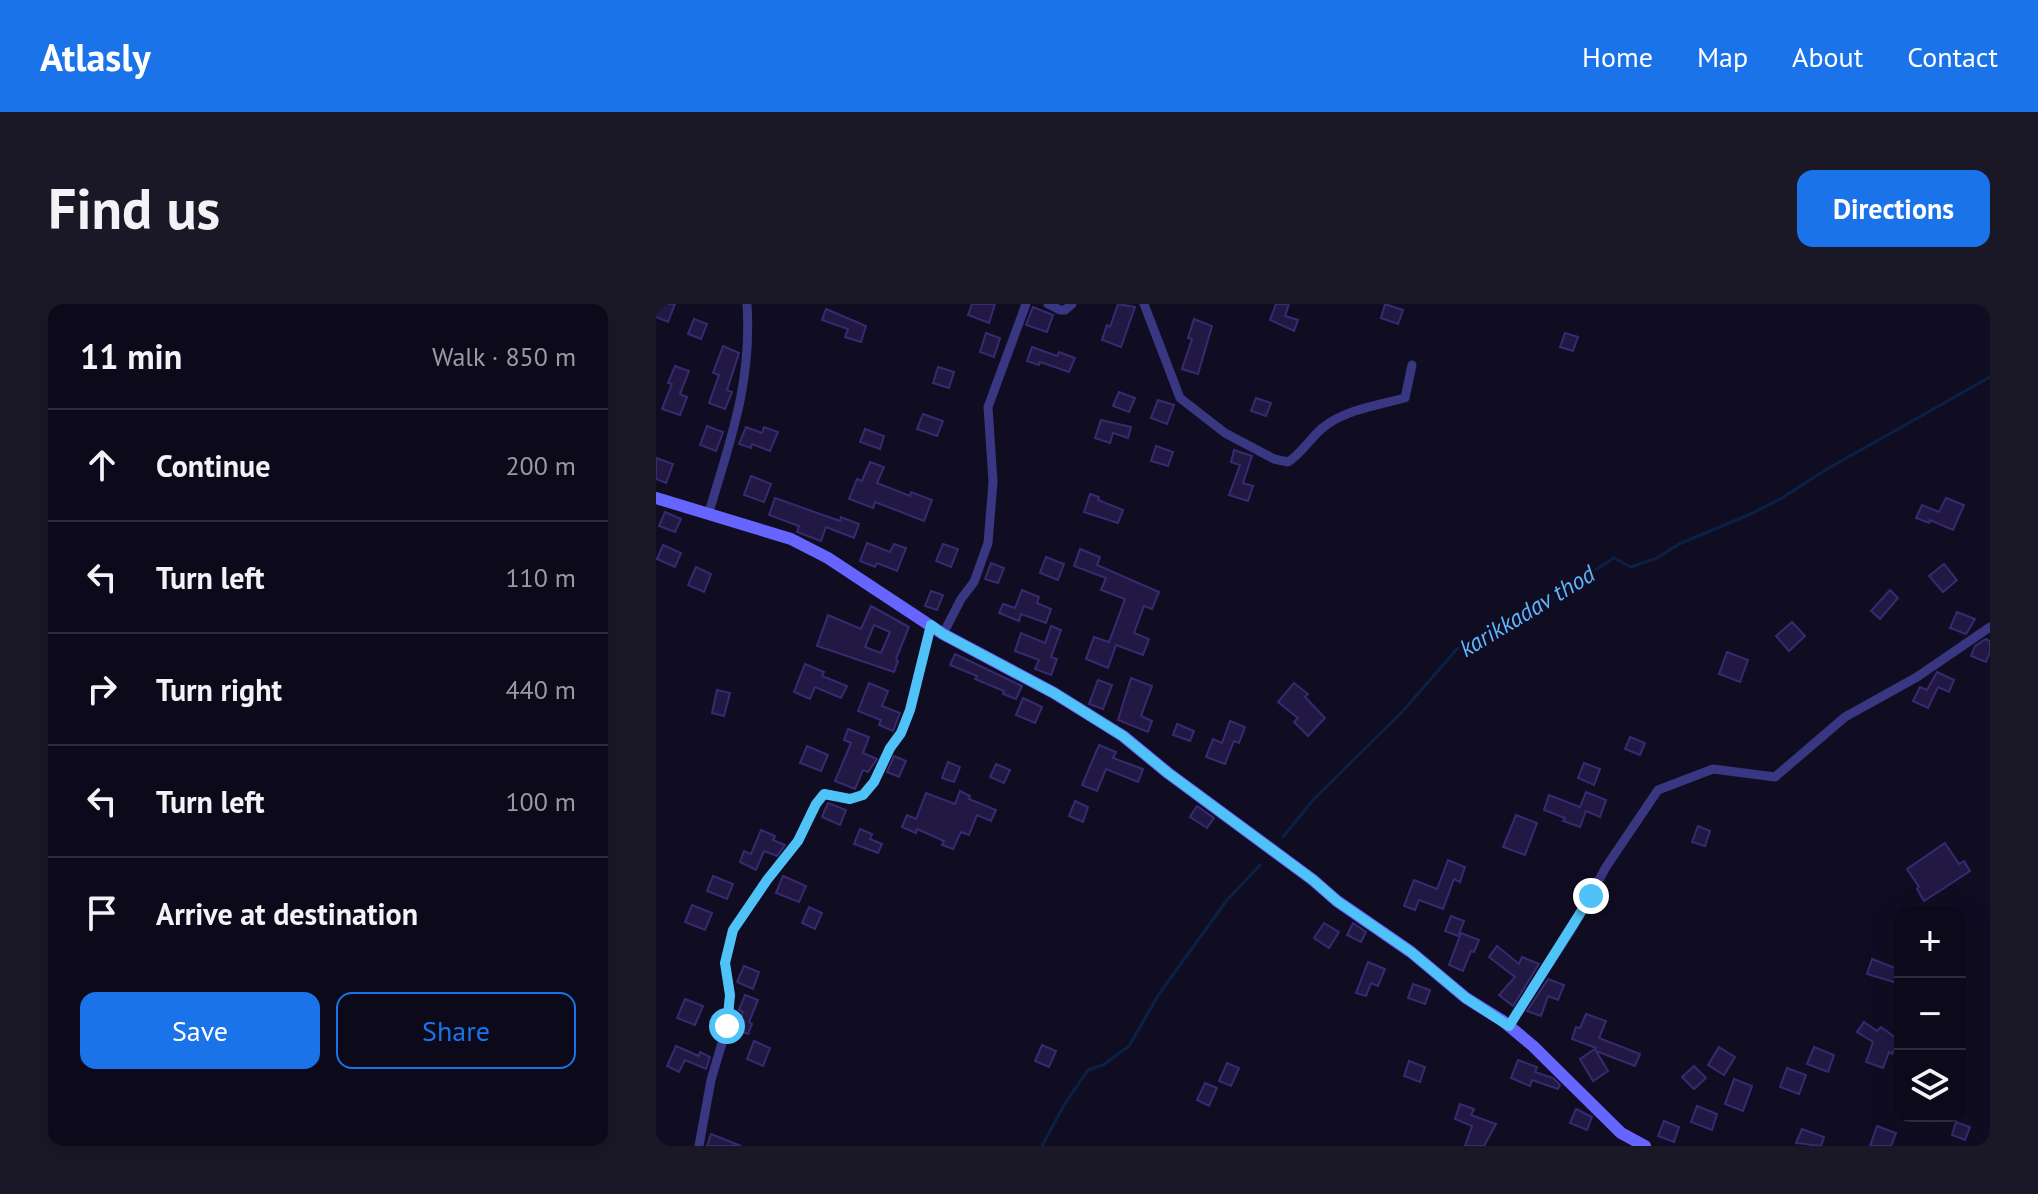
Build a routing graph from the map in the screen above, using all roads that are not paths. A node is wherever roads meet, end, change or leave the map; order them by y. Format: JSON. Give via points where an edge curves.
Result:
{"nodes":[{"id":1,"x":747,"y":304,"type":"edge"},
{"id":2,"x":1026,"y":304,"type":"edge"},
{"id":3,"x":1048,"y":304,"type":"edge"},
{"id":4,"x":1072,"y":304,"type":"edge"},
{"id":5,"x":1144,"y":304,"type":"edge"},
{"id":6,"x":1412,"y":365,"type":"dead end"},
{"id":7,"x":656,"y":498,"type":"edge"},
{"id":8,"x":709,"y":512,"type":"junction"},
{"id":9,"x":931,"y":625,"type":"junction"},
{"id":10,"x":1990,"y":627,"type":"edge"},
{"id":11,"x":943,"y":634,"type":"junction"},
{"id":12,"x":1509,"y":1026,"type":"junction"},
{"id":13,"x":699,"y":1146,"type":"edge"},
{"id":14,"x":1645,"y":1146,"type":"edge"}],
"edges":[{"from":1,"to":8,"type":"street","via":[[749,344],[741,405]]},
{"from":2,"to":11,"type":"street","via":[[988,407],[993,482],[988,543],[974,582]]},
{"from":3,"to":4,"type":"street","via":[[1065,310]]},
{"from":5,"to":6,"type":"street","via":[[1180,398],[1225,433],[1274,459],[1288,462],[1296,457],[1324,427],[1344,415],[1405,398]]},
{"from":7,"to":8,"type":"main road"},
{"from":8,"to":9,"type":"main road","via":[[816,551]]},
{"from":9,"to":11,"type":"main road"},
{"from":9,"to":13,"type":"street","via":[[910,710],[874,782],[863,795],[850,799],[824,794],[798,841],[733,930],[725,963],[727,1026]]},
{"from":10,"to":12,"type":"street","via":[[1845,717],[1775,777],[1713,769],[1658,790]]},
{"from":11,"to":12,"type":"main road","via":[[1123,736]]},
{"from":12,"to":14,"type":"main road","via":[[1621,1133]]}]}
